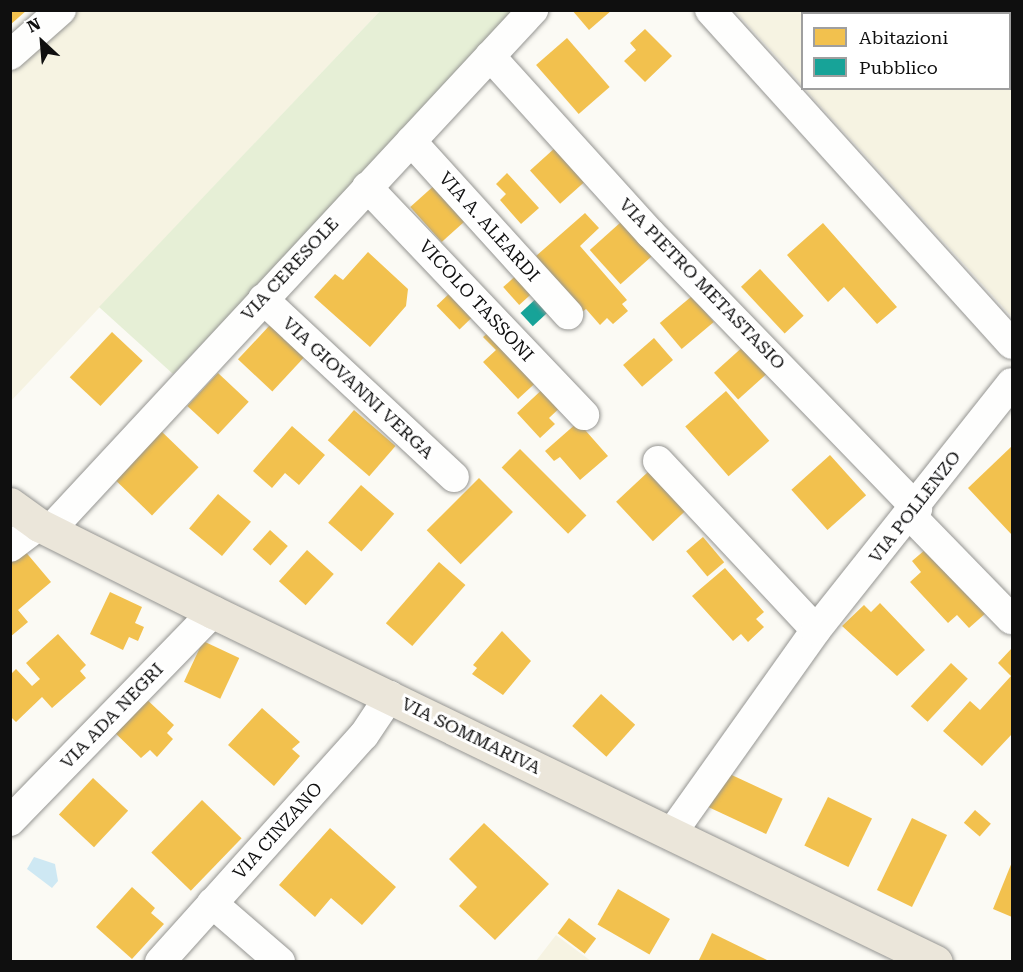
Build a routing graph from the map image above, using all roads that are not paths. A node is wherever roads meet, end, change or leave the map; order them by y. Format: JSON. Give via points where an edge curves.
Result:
{"nodes":[{"id":1,"x":61,"y":10,"type":"edge"},
{"id":2,"x":533,"y":10,"type":"edge"},
{"id":3,"x":710,"y":10,"type":"edge"},
{"id":4,"x":10,"y":55,"type":"edge"},
{"id":5,"x":490,"y":56,"type":"junction"},
{"id":6,"x":411,"y":141,"type":"junction"},
{"id":7,"x":367,"y":187,"type":"junction"},
{"id":8,"x":262,"y":299,"type":"junction"},
{"id":9,"x":568,"y":314,"type":"dead end"},
{"id":10,"x":1012,"y":344,"type":"edge"},
{"id":11,"x":1012,"y":383,"type":"edge"},
{"id":12,"x":584,"y":415,"type":"dead end"},
{"id":13,"x":658,"y":461,"type":"dead end"},
{"id":14,"x":454,"y":477,"type":"dead end"},
{"id":15,"x":10,"y":504,"type":"edge"},
{"id":16,"x":914,"y":512,"type":"junction"},
{"id":17,"x":45,"y":527,"type":"junction"},
{"id":18,"x":10,"y":548,"type":"edge"},
{"id":19,"x":213,"y":612,"type":"junction"},
{"id":20,"x":1011,"y":619,"type":"dead end"},
{"id":21,"x":816,"y":630,"type":"junction"},
{"id":22,"x":390,"y":696,"type":"junction"},
{"id":23,"x":10,"y":821,"type":"edge"},
{"id":24,"x":671,"y":834,"type":"junction"},
{"id":25,"x":212,"y":903,"type":"junction"},
{"id":26,"x":160,"y":962,"type":"edge"},
{"id":27,"x":280,"y":962,"type":"edge"},
{"id":28,"x":936,"y":962,"type":"edge"}],
"edges":[{"from":1,"to":4,"type":"street"},
{"from":2,"to":5,"type":"street","name":"VIA CERESOLE"},
{"from":3,"to":10,"type":"street"},
{"from":5,"to":6,"type":"street","name":"VIA CERESOLE"},
{"from":5,"to":16,"type":"street","name":"VIA PIETRO METASTASIO"},
{"from":6,"to":7,"type":"street","name":"VIA CERESOLE"},
{"from":6,"to":9,"type":"street","name":"VIA A. ALEARDI"},
{"from":7,"to":8,"type":"street","name":"VIA CERESOLE"},
{"from":7,"to":12,"type":"street","name":"VICOLO TASSONI"},
{"from":8,"to":14,"type":"street","name":"VIA GIOVANNI VERGA"},
{"from":8,"to":17,"type":"street","name":"VIA CERESOLE"},
{"from":11,"to":16,"type":"street","name":"VIA POLLENZO"},
{"from":13,"to":21,"type":"street"},
{"from":15,"to":17,"type":"main road","name":"VIA SOMMARIVA"},
{"from":16,"to":20,"type":"street","name":"VIA PIETRO METASTASIO"},
{"from":16,"to":21,"type":"street","name":"VIA POLLENZO"},
{"from":17,"to":18,"type":"street","name":"VIA CERESOLE"},
{"from":17,"to":19,"type":"main road","name":"VIA SOMMARIVA"},
{"from":19,"to":22,"type":"main road","name":"VIA SOMMARIVA"},
{"from":19,"to":23,"type":"street","name":"VIA ADA NEGRI"},
{"from":21,"to":24,"type":"street","name":"VIA POLLENZO"},
{"from":22,"to":24,"type":"main road","name":"VIA SOMMARIVA"},
{"from":22,"to":25,"type":"street","name":"VIA CINZANO","via":[[364,735]]},
{"from":24,"to":28,"type":"main road","name":"VIA SOMMARIVA"},
{"from":25,"to":26,"type":"street","name":"VIA CINZANO"},
{"from":25,"to":27,"type":"street"}]}
